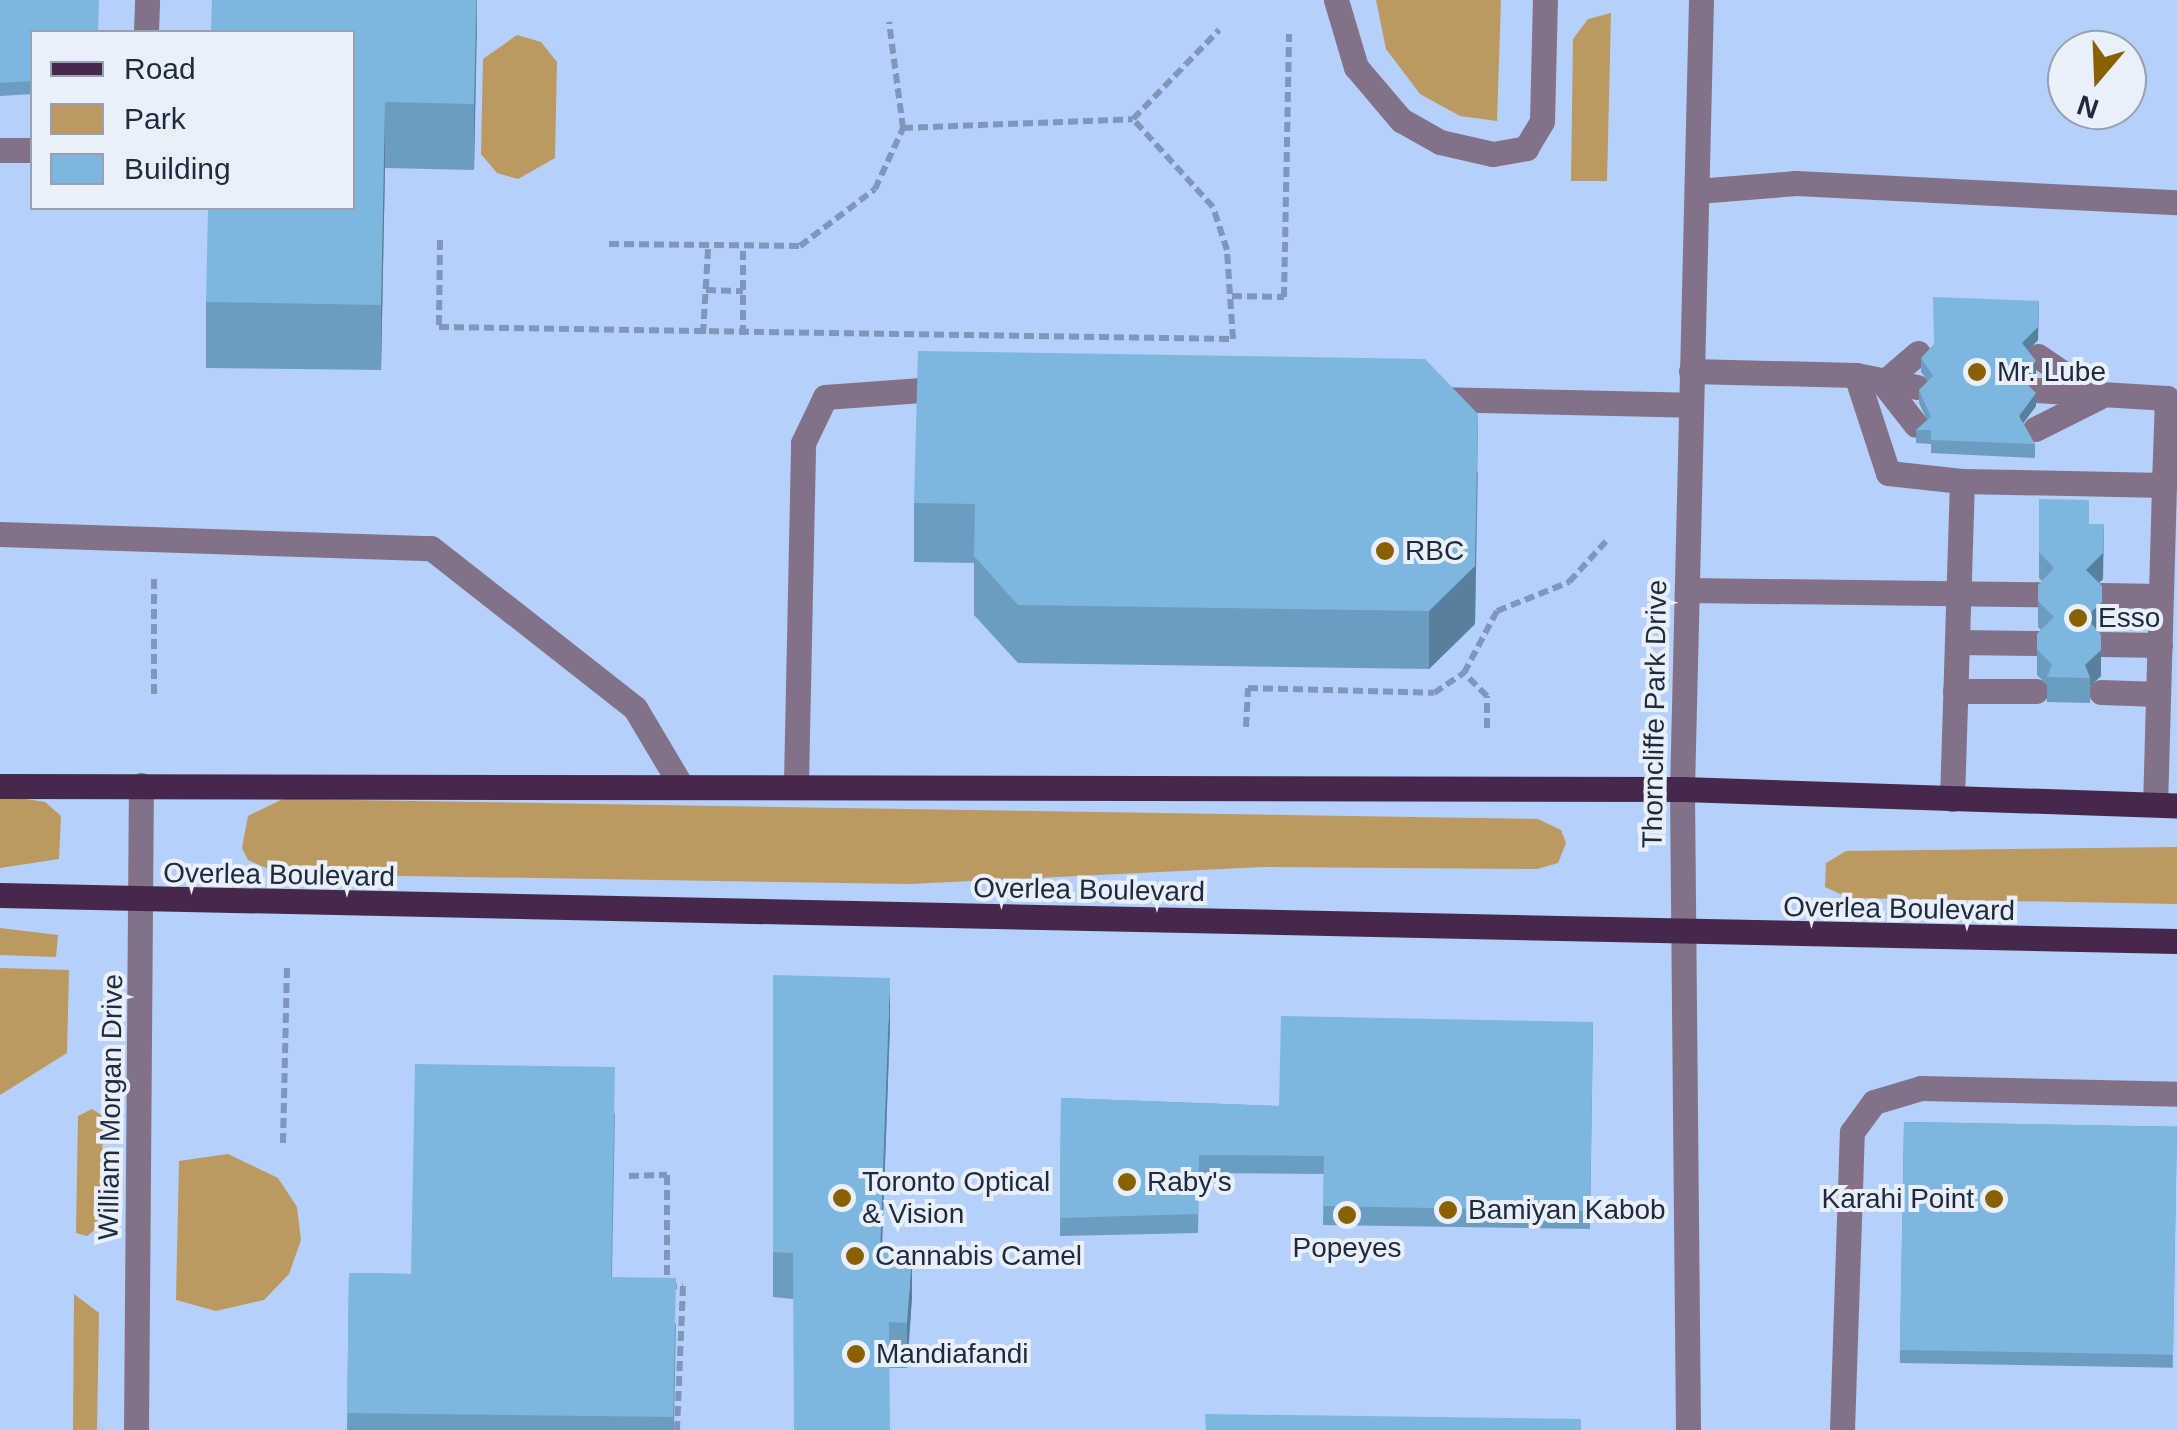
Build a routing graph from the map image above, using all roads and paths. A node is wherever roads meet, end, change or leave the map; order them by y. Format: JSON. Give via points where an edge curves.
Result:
{"nodes":[{"id":1,"x":147,"y":0,"type":"edge"},
{"id":2,"x":1336,"y":0,"type":"edge"},
{"id":3,"x":1545,"y":0,"type":"edge"},
{"id":4,"x":1701,"y":0,"type":"edge"},
{"id":5,"x":889,"y":22,"type":"dead end"},
{"id":6,"x":146,"y":30,"type":"edge"},
{"id":7,"x":1219,"y":30,"type":"dead end"},
{"id":8,"x":1289,"y":34,"type":"dead end"},
{"id":9,"x":1133,"y":119,"type":"junction"},
{"id":10,"x":904,"y":128,"type":"junction"},
{"id":11,"x":0,"y":150,"type":"edge"},
{"id":12,"x":30,"y":150,"type":"edge"},
{"id":13,"x":1697,"y":191,"type":"junction"},
{"id":14,"x":2177,"y":202,"type":"edge"},
{"id":15,"x":440,"y":240,"type":"dead end"},
{"id":16,"x":609,"y":244,"type":"dead end"},
{"id":17,"x":708,"y":249,"type":"junction"},
{"id":18,"x":743,"y":250,"type":"junction"},
{"id":19,"x":706,"y":290,"type":"junction"},
{"id":20,"x":743,"y":291,"type":"junction"},
{"id":21,"x":1232,"y":296,"type":"junction"},
{"id":22,"x":703,"y":334,"type":"junction"},
{"id":23,"x":743,"y":334,"type":"junction"},
{"id":24,"x":1918,"y":353,"type":"dead end"},
{"id":25,"x":2038,"y":356,"type":"edge"},
{"id":26,"x":1691,"y":371,"type":"junction"},
{"id":27,"x":1856,"y":374,"type":"junction"},
{"id":28,"x":1884,"y":383,"type":"junction"},
{"id":29,"x":1918,"y":387,"type":"edge"},
{"id":30,"x":979,"y":388,"type":"edge"},
{"id":31,"x":2036,"y":390,"type":"edge"},
{"id":32,"x":2098,"y":397,"type":"junction"},
{"id":33,"x":1406,"y":398,"type":"edge"},
{"id":34,"x":1690,"y":406,"type":"junction"},
{"id":35,"x":1916,"y":425,"type":"edge"},
{"id":36,"x":2035,"y":428,"type":"dead end"},
{"id":37,"x":1962,"y":481,"type":"junction"},
{"id":38,"x":2164,"y":486,"type":"junction"},
{"id":39,"x":0,"y":534,"type":"edge"},
{"id":40,"x":154,"y":538,"type":"junction"},
{"id":41,"x":1609,"y":538,"type":"dead end"},
{"id":42,"x":1687,"y":590,"type":"junction"},
{"id":43,"x":2038,"y":594,"type":"edge"},
{"id":44,"x":1958,"y":595,"type":"junction"},
{"id":45,"x":2102,"y":595,"type":"edge"},
{"id":46,"x":2160,"y":596,"type":"junction"},
{"id":47,"x":1957,"y":642,"type":"junction"},
{"id":48,"x":2038,"y":643,"type":"edge"},
{"id":49,"x":2102,"y":644,"type":"edge"},
{"id":50,"x":2160,"y":644,"type":"junction"},
{"id":51,"x":1464,"y":673,"type":"junction"},
{"id":52,"x":1955,"y":691,"type":"junction"},
{"id":53,"x":2036,"y":691,"type":"dead end"},
{"id":54,"x":2101,"y":692,"type":"dead end"},
{"id":55,"x":2158,"y":694,"type":"junction"},
{"id":56,"x":154,"y":698,"type":"dead end"},
{"id":57,"x":1246,"y":728,"type":"dead end"},
{"id":58,"x":1488,"y":728,"type":"dead end"},
{"id":59,"x":796,"y":783,"type":"junction"},
{"id":60,"x":141,"y":785,"type":"junction"},
{"id":61,"x":0,"y":786,"type":"edge"},
{"id":62,"x":682,"y":787,"type":"junction"},
{"id":63,"x":1682,"y":789,"type":"junction"},
{"id":64,"x":1952,"y":799,"type":"junction"},
{"id":65,"x":2166,"y":804,"type":"edge"},
{"id":66,"x":0,"y":895,"type":"edge"},
{"id":67,"x":143,"y":904,"type":"junction"},
{"id":68,"x":1684,"y":934,"type":"junction"},
{"id":69,"x":2177,"y":941,"type":"edge"},
{"id":70,"x":287,"y":968,"type":"dead end"},
{"id":71,"x":2177,"y":1094,"type":"edge"},
{"id":72,"x":284,"y":1143,"type":"dead end"},
{"id":73,"x":629,"y":1176,"type":"dead end"},
{"id":74,"x":136,"y":1430,"type":"edge"},
{"id":75,"x":677,"y":1430,"type":"edge"},
{"id":76,"x":1688,"y":1430,"type":"edge"},
{"id":77,"x":1842,"y":1430,"type":"edge"}],
"edges":[{"from":1,"to":6,"type":"street"},
{"from":2,"to":3,"type":"street","via":[[1356,67],[1402,120],[1440,142],[1493,154],[1526,148],[1542,121]]},
{"from":4,"to":13,"type":"street","name":"Thorncliffe Park Drive"},
{"from":5,"to":10,"type":"path"},
{"from":7,"to":9,"type":"path"},
{"from":8,"to":21,"type":"path","via":[[1284,297]]},
{"from":9,"to":10,"type":"path"},
{"from":9,"to":21,"type":"path","via":[[1213,207]]},
{"from":10,"to":18,"type":"path","via":[[875,189],[800,246]]},
{"from":11,"to":12,"type":"street"},
{"from":13,"to":14,"type":"street","via":[[1796,183]]},
{"from":13,"to":26,"type":"street","name":"Thorncliffe Park Drive"},
{"from":15,"to":22,"type":"path","via":[[439,327]]},
{"from":16,"to":17,"type":"path"},
{"from":17,"to":18,"type":"path"},
{"from":17,"to":19,"type":"path"},
{"from":18,"to":20,"type":"path"},
{"from":19,"to":20,"type":"path"},
{"from":19,"to":22,"type":"path"},
{"from":20,"to":23,"type":"path"},
{"from":21,"to":23,"type":"path","via":[[1233,339]]},
{"from":22,"to":23,"type":"path"},
{"from":24,"to":28,"type":"street"},
{"from":25,"to":32,"type":"street"},
{"from":26,"to":27,"type":"street"},
{"from":26,"to":34,"type":"street","name":"Thorncliffe Park Drive"},
{"from":27,"to":28,"type":"street"},
{"from":27,"to":37,"type":"street","via":[[1888,473]]},
{"from":28,"to":29,"type":"street"},
{"from":28,"to":35,"type":"street"},
{"from":30,"to":59,"type":"street","via":[[825,397],[803,443]]},
{"from":31,"to":32,"type":"street"},
{"from":32,"to":36,"type":"street"},
{"from":32,"to":38,"type":"street","via":[[2167,398]]},
{"from":33,"to":34,"type":"street"},
{"from":34,"to":42,"type":"street","name":"Thorncliffe Park Drive"},
{"from":37,"to":38,"type":"street"},
{"from":37,"to":44,"type":"street"},
{"from":38,"to":46,"type":"street"},
{"from":39,"to":40,"type":"street"},
{"from":40,"to":56,"type":"path"},
{"from":40,"to":62,"type":"street","via":[[431,548],[635,708]]},
{"from":41,"to":51,"type":"path","via":[[1569,582],[1497,610]]},
{"from":42,"to":44,"type":"street"},
{"from":42,"to":63,"type":"street","name":"Thorncliffe Park Drive"},
{"from":43,"to":44,"type":"street"},
{"from":44,"to":47,"type":"street"},
{"from":45,"to":46,"type":"street"},
{"from":46,"to":50,"type":"street"},
{"from":47,"to":48,"type":"street"},
{"from":47,"to":52,"type":"street"},
{"from":49,"to":50,"type":"street"},
{"from":50,"to":55,"type":"street"},
{"from":51,"to":57,"type":"path","via":[[1434,693],[1248,688]]},
{"from":51,"to":58,"type":"path","via":[[1487,696]]},
{"from":52,"to":53,"type":"street"},
{"from":52,"to":64,"type":"street"},
{"from":54,"to":55,"type":"street"},
{"from":55,"to":65,"type":"street"},
{"from":59,"to":62,"type":"main road"},
{"from":59,"to":63,"type":"main road"},
{"from":60,"to":61,"type":"main road"},
{"from":60,"to":62,"type":"main road"},
{"from":60,"to":67,"type":"street","name":"William Morgan Drive"},
{"from":63,"to":64,"type":"main road"},
{"from":63,"to":68,"type":"street","name":"Thorncliffe Park Drive"},
{"from":64,"to":65,"type":"main road"},
{"from":66,"to":67,"type":"main road","name":"Overlea Boulevard"},
{"from":67,"to":68,"type":"main road","name":"Overlea Boulevard"},
{"from":67,"to":74,"type":"street","name":"William Morgan Drive"},
{"from":68,"to":69,"type":"main road","name":"Overlea Boulevard"},
{"from":68,"to":76,"type":"street","name":"Thorncliffe Park Drive"},
{"from":70,"to":72,"type":"path"},
{"from":71,"to":77,"type":"street","via":[[1921,1088],[1874,1102],[1852,1132]]},
{"from":73,"to":75,"type":"path","via":[[667,1174],[668,1286],[683,1286]]}]}
